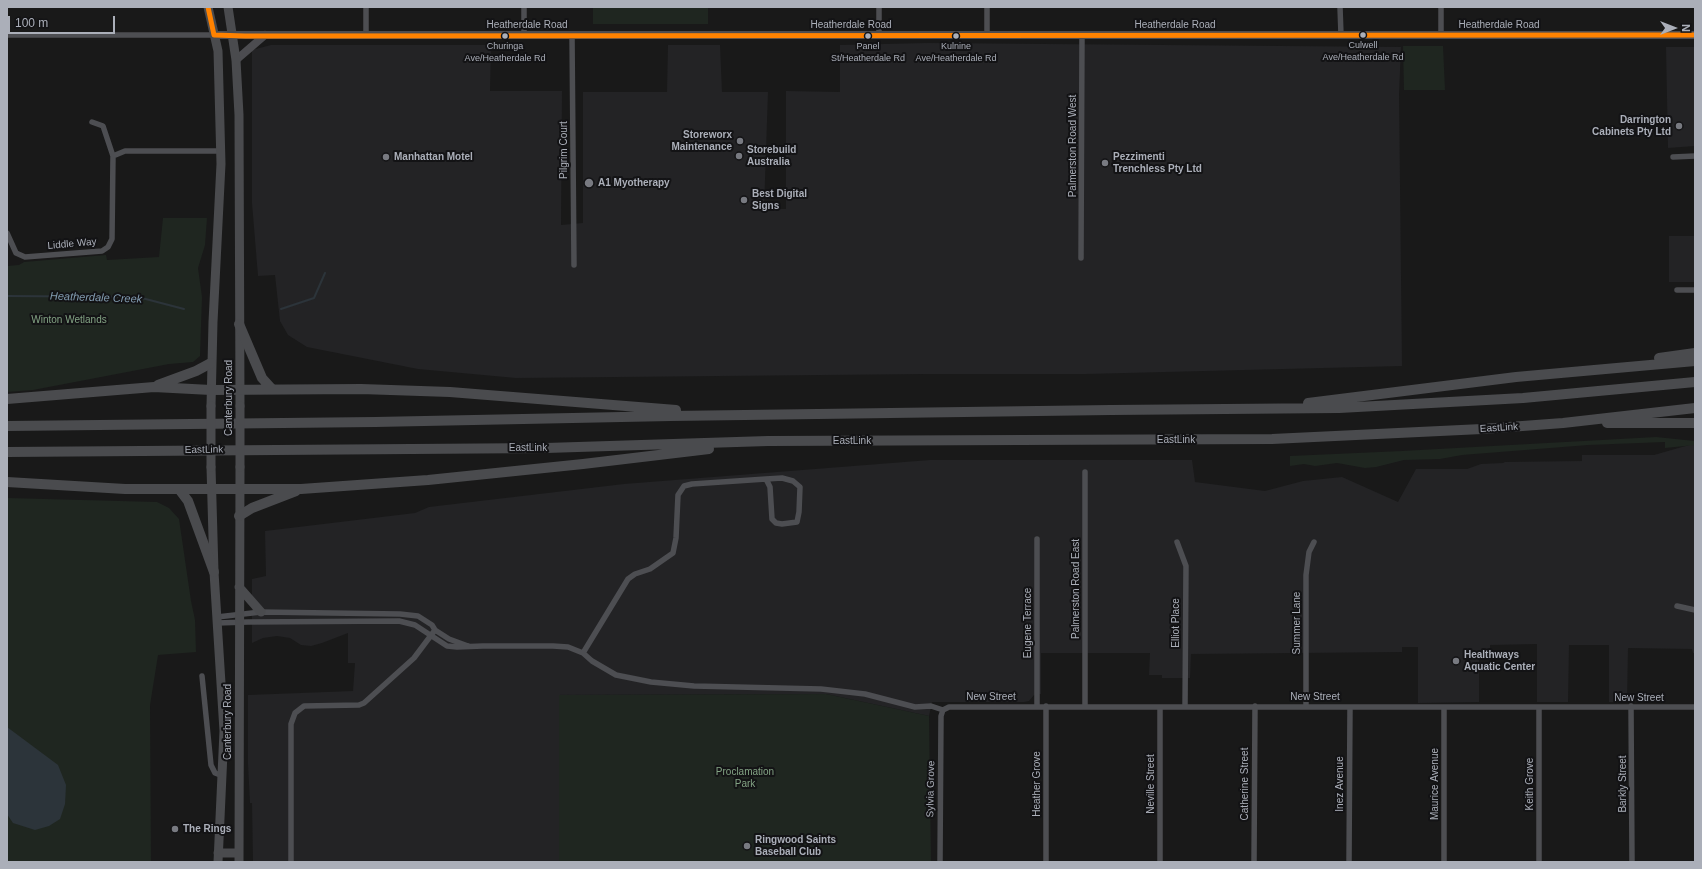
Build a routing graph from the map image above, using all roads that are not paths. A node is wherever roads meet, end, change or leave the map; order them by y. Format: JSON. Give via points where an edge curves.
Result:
{"nodes":[{"id":1,"x":208,"y":7,"type":"edge"},
{"id":2,"x":228,"y":7,"type":"edge"},
{"id":3,"x":366,"y":7,"type":"edge"},
{"id":4,"x":524,"y":7,"type":"edge"},
{"id":5,"x":879,"y":7,"type":"edge"},
{"id":6,"x":987,"y":7,"type":"edge"},
{"id":7,"x":1340,"y":7,"type":"edge"},
{"id":8,"x":1441,"y":7,"type":"edge"},
{"id":9,"x":7,"y":35,"type":"edge"},
{"id":10,"x":214,"y":35,"type":"junction"},
{"id":11,"x":232,"y":35,"type":"junction"},
{"id":12,"x":265,"y":35,"type":"junction"},
{"id":13,"x":366,"y":35,"type":"junction"},
{"id":14,"x":524,"y":35,"type":"junction"},
{"id":15,"x":572,"y":35,"type":"junction"},
{"id":16,"x":879,"y":35,"type":"junction"},
{"id":17,"x":987,"y":35,"type":"junction"},
{"id":18,"x":1082,"y":35,"type":"junction"},
{"id":19,"x":1341,"y":35,"type":"junction"},
{"id":20,"x":1441,"y":35,"type":"junction"},
{"id":21,"x":1695,"y":35,"type":"edge"},
{"id":22,"x":236,"y":60,"type":"junction"},
{"id":23,"x":92,"y":122,"type":"dead end"},
{"id":24,"x":221,"y":150,"type":"junction"},
{"id":25,"x":113,"y":156,"type":"junction"},
{"id":26,"x":1695,"y":156,"type":"edge"},
{"id":27,"x":1673,"y":157,"type":"dead end"},
{"id":28,"x":7,"y":233,"type":"edge"},
{"id":29,"x":1082,"y":258,"type":"dead end"},
{"id":30,"x":574,"y":265,"type":"dead end"},
{"id":31,"x":1677,"y":290,"type":"dead end"},
{"id":32,"x":1695,"y":290,"type":"edge"},
{"id":33,"x":239,"y":324,"type":"junction"},
{"id":34,"x":1695,"y":353,"type":"edge"},
{"id":35,"x":1695,"y":361,"type":"edge"},
{"id":36,"x":211,"y":363,"type":"junction"},
{"id":37,"x":1598,"y":369,"type":"junction"},
{"id":38,"x":1695,"y":382,"type":"edge"},
{"id":39,"x":154,"y":386,"type":"junction"},
{"id":40,"x":272,"y":389,"type":"junction"},
{"id":41,"x":211,"y":390,"type":"junction"},
{"id":42,"x":240,"y":390,"type":"junction"},
{"id":43,"x":7,"y":399,"type":"edge"},
{"id":44,"x":1695,"y":408,"type":"edge"},
{"id":45,"x":1258,"y":409,"type":"junction"},
{"id":46,"x":740,"y":415,"type":"junction"},
{"id":47,"x":1563,"y":423,"type":"junction"},
{"id":48,"x":1695,"y":423,"type":"edge"},
{"id":49,"x":7,"y":426,"type":"edge"},
{"id":50,"x":768,"y":441,"type":"junction"},
{"id":51,"x":7,"y":452,"type":"edge"},
{"id":52,"x":1085,"y":472,"type":"dead end"},
{"id":53,"x":766,"y":479,"type":"junction"},
{"id":54,"x":7,"y":482,"type":"edge"},
{"id":55,"x":179,"y":489,"type":"junction"},
{"id":56,"x":211,"y":489,"type":"junction"},
{"id":57,"x":240,"y":489,"type":"junction"},
{"id":58,"x":302,"y":489,"type":"junction"},
{"id":59,"x":240,"y":516,"type":"junction"},
{"id":60,"x":1037,"y":539,"type":"dead end"},
{"id":61,"x":1177,"y":542,"type":"dead end"},
{"id":62,"x":1314,"y":542,"type":"dead end"},
{"id":63,"x":214,"y":572,"type":"junction"},
{"id":64,"x":239,"y":587,"type":"junction"},
{"id":65,"x":1677,"y":606,"type":"dead end"},
{"id":66,"x":1695,"y":610,"type":"edge"},
{"id":67,"x":261,"y":612,"type":"junction"},
{"id":68,"x":239,"y":618,"type":"junction"},
{"id":69,"x":217,"y":620,"type":"junction"},
{"id":70,"x":435,"y":630,"type":"junction"},
{"id":71,"x":430,"y":635,"type":"junction"},
{"id":72,"x":470,"y":646,"type":"junction"},
{"id":73,"x":583,"y":653,"type":"junction"},
{"id":74,"x":202,"y":676,"type":"dead end"},
{"id":75,"x":1037,"y":706,"type":"junction"},
{"id":76,"x":1046,"y":706,"type":"junction"},
{"id":77,"x":1085,"y":706,"type":"junction"},
{"id":78,"x":1185,"y":706,"type":"junction"},
{"id":79,"x":1255,"y":706,"type":"junction"},
{"id":80,"x":1306,"y":706,"type":"junction"},
{"id":81,"x":1350,"y":706,"type":"junction"},
{"id":82,"x":1631,"y":706,"type":"junction"},
{"id":83,"x":1160,"y":707,"type":"junction"},
{"id":84,"x":1444,"y":707,"type":"junction"},
{"id":85,"x":1538,"y":707,"type":"junction"},
{"id":86,"x":1695,"y":707,"type":"edge"},
{"id":87,"x":943,"y":710,"type":"junction"},
{"id":88,"x":223,"y":776,"type":"junction"},
{"id":89,"x":218,"y":858,"type":"edge"},
{"id":90,"x":239,"y":858,"type":"edge"},
{"id":91,"x":291,"y":862,"type":"edge"},
{"id":92,"x":940,"y":862,"type":"edge"},
{"id":93,"x":1046,"y":862,"type":"edge"},
{"id":94,"x":1160,"y":862,"type":"edge"},
{"id":95,"x":1254,"y":862,"type":"edge"},
{"id":96,"x":1349,"y":862,"type":"edge"},
{"id":97,"x":1444,"y":862,"type":"edge"},
{"id":98,"x":1539,"y":862,"type":"edge"},
{"id":99,"x":1632,"y":862,"type":"edge"}],
"edges":[{"from":1,"to":10,"type":"main road","name":"Canterbury Road"},
{"from":2,"to":11,"type":"main road","name":"Canterbury Road"},
{"from":3,"to":13,"type":"street"},
{"from":4,"to":14,"type":"street"},
{"from":5,"to":16,"type":"street"},
{"from":6,"to":17,"type":"street"},
{"from":7,"to":19,"type":"street"},
{"from":8,"to":20,"type":"street"},
{"from":9,"to":10,"type":"street","name":"Heatherdale Road"},
{"from":10,"to":11,"type":"main road","name":"Heatherdale Road"},
{"from":10,"to":24,"type":"main road","name":"Canterbury Road","via":[[218,59]]},
{"from":11,"to":12,"type":"main road","name":"Heatherdale Road"},
{"from":11,"to":22,"type":"main road","name":"Canterbury Road"},
{"from":12,"to":13,"type":"main road","name":"Heatherdale Road"},
{"from":12,"to":22,"type":"main road"},
{"from":13,"to":14,"type":"main road","name":"Heatherdale Road"},
{"from":14,"to":15,"type":"main road","name":"Heatherdale Road"},
{"from":15,"to":16,"type":"main road","name":"Heatherdale Road"},
{"from":15,"to":30,"type":"street","name":"Pilgrim Court"},
{"from":16,"to":17,"type":"main road","name":"Heatherdale Road"},
{"from":17,"to":18,"type":"main road","name":"Heatherdale Road"},
{"from":18,"to":19,"type":"main road","name":"Heatherdale Road"},
{"from":18,"to":29,"type":"street","name":"Palmerston Road West"},
{"from":19,"to":20,"type":"main road","name":"Heatherdale Road"},
{"from":20,"to":21,"type":"main road","name":"Heatherdale Road"},
{"from":22,"to":33,"type":"main road","name":"Canterbury Road","via":[[239,115]]},
{"from":23,"to":25,"type":"street","name":"Liddle Way","via":[[103,126]]},
{"from":24,"to":25,"type":"street","via":[[125,151]]},
{"from":24,"to":36,"type":"main road","name":"Canterbury Road"},
{"from":25,"to":28,"type":"street","name":"Liddle Way","via":[[112,240],[108,247],[102,251],[24,257],[16,253]]},
{"from":26,"to":27,"type":"street"},
{"from":31,"to":32,"type":"street"},
{"from":33,"to":40,"type":"highway","via":[[262,378]]},
{"from":33,"to":42,"type":"main road","name":"Canterbury Road"},
{"from":34,"to":37,"type":"highway"},
{"from":35,"to":37,"type":"highway"},
{"from":36,"to":39,"type":"highway"},
{"from":36,"to":41,"type":"main road","name":"Canterbury Road"},
{"from":37,"to":45,"type":"highway"},
{"from":38,"to":45,"type":"highway","via":[[1442,404]]},
{"from":39,"to":41,"type":"highway"},
{"from":39,"to":43,"type":"highway"},
{"from":40,"to":42,"type":"highway"},
{"from":40,"to":46,"type":"highway","via":[[450,392]]},
{"from":41,"to":42,"type":"highway"},
{"from":41,"to":56,"type":"main road","name":"Canterbury Road","bridge":true},
{"from":42,"to":57,"type":"main road","name":"Canterbury Road","bridge":true},
{"from":44,"to":47,"type":"highway","name":"EastLink"},
{"from":45,"to":46,"type":"highway"},
{"from":46,"to":49,"type":"highway"},
{"from":47,"to":48,"type":"highway"},
{"from":47,"to":50,"type":"highway","name":"EastLink","via":[[1408,434],[1272,439]]},
{"from":50,"to":51,"type":"highway","name":"EastLink","via":[[546,448]]},
{"from":50,"to":58,"type":"highway","via":[[428,480]]},
{"from":52,"to":77,"type":"street","name":"Palmerston Road East"},
{"from":53,"to":53,"type":"street","via":[[770,487],[772,519],[782,524],[797,522],[800,487],[794,481],[782,478]]},
{"from":53,"to":73,"type":"street","via":[[684,486],[678,495],[673,553],[650,569],[628,579]]},
{"from":54,"to":55,"type":"highway","via":[[125,489]]},
{"from":55,"to":56,"type":"highway"},
{"from":55,"to":63,"type":"highway","via":[[188,501]]},
{"from":56,"to":57,"type":"highway"},
{"from":56,"to":63,"type":"main road","name":"Canterbury Road"},
{"from":57,"to":58,"type":"highway"},
{"from":57,"to":59,"type":"main road","name":"Canterbury Road"},
{"from":58,"to":59,"type":"highway","via":[[252,508]]},
{"from":59,"to":64,"type":"main road","name":"Canterbury Road"},
{"from":60,"to":75,"type":"street","name":"Eugene Terrace"},
{"from":61,"to":78,"type":"street","name":"Elliot Place","via":[[1186,566]]},
{"from":62,"to":80,"type":"street","name":"Summer Lane","via":[[1306,575]]},
{"from":63,"to":69,"type":"main road","name":"Canterbury Road"},
{"from":64,"to":67,"type":"main road"},
{"from":64,"to":68,"type":"main road","name":"Canterbury Road"},
{"from":65,"to":66,"type":"street"},
{"from":67,"to":68,"type":"street"},
{"from":67,"to":70,"type":"street","via":[[400,614],[418,616]]},
{"from":68,"to":69,"type":"street"},
{"from":68,"to":71,"type":"street","via":[[399,621],[415,625]]},
{"from":68,"to":90,"type":"main road","name":"Canterbury Road"},
{"from":69,"to":88,"type":"main road","name":"Canterbury Road","via":[[224,731]]},
{"from":70,"to":71,"type":"street"},
{"from":70,"to":72,"type":"street","via":[[449,639]]},
{"from":71,"to":72,"type":"street","via":[[447,646]]},
{"from":71,"to":91,"type":"street","via":[[414,658],[364,703],[304,706],[295,713],[290,724]]},
{"from":72,"to":73,"type":"street","via":[[553,646],[568,647]]},
{"from":73,"to":87,"type":"street","via":[[616,674],[651,682],[821,689],[864,694]]},
{"from":74,"to":88,"type":"street","name":"Canterbury Road","via":[[211,765],[215,773]]},
{"from":75,"to":76,"type":"street","name":"New Street"},
{"from":75,"to":87,"type":"street","name":"New Street","via":[[949,706]]},
{"from":76,"to":77,"type":"street","name":"New Street"},
{"from":76,"to":93,"type":"street","name":"Heather Grove"},
{"from":77,"to":83,"type":"street","name":"New Street"},
{"from":78,"to":79,"type":"street","name":"New Street"},
{"from":78,"to":83,"type":"street","name":"New Street"},
{"from":79,"to":80,"type":"street","name":"New Street"},
{"from":79,"to":95,"type":"street","name":"Catherine Street"},
{"from":80,"to":81,"type":"street","name":"New Street"},
{"from":81,"to":84,"type":"street","name":"New Street"},
{"from":81,"to":96,"type":"street","name":"Inez Avenue"},
{"from":82,"to":85,"type":"street","name":"New Street"},
{"from":82,"to":86,"type":"street","name":"New Street"},
{"from":82,"to":99,"type":"street","name":"Barkly Street"},
{"from":83,"to":94,"type":"street","name":"Neville Street"},
{"from":84,"to":85,"type":"street","name":"New Street"},
{"from":84,"to":97,"type":"street","name":"Maurice Avenue"},
{"from":85,"to":98,"type":"street","name":"Keith Grove"},
{"from":87,"to":92,"type":"street","name":"Sylvia Grove"},
{"from":88,"to":89,"type":"main road","name":"Canterbury Road"},
{"from":89,"to":90,"type":"main road"}]}
